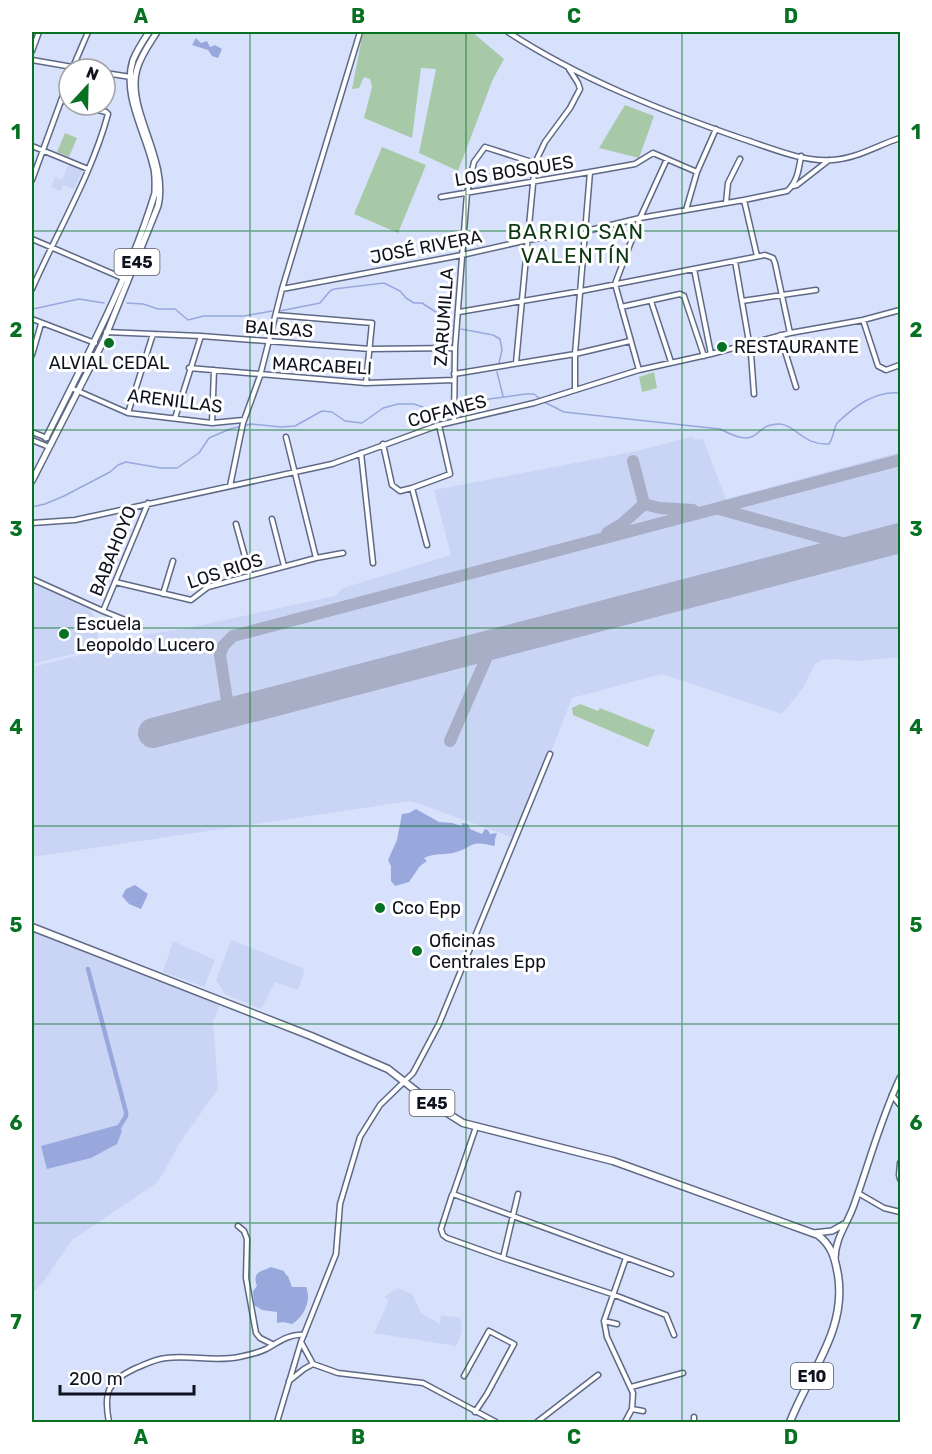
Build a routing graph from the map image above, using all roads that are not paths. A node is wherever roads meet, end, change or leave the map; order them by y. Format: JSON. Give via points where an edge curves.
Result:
{"nodes":[{"id":1,"x":39,"y":32,"type":"edge"},
{"id":2,"x":88,"y":32,"type":"edge"},
{"id":3,"x":149,"y":32,"type":"edge"},
{"id":4,"x":157,"y":32,"type":"edge"},
{"id":5,"x":360,"y":32,"type":"edge"},
{"id":6,"x":508,"y":32,"type":"edge"},
{"id":7,"x":32,"y":51,"type":"edge"},
{"id":8,"x":78,"y":57,"type":"edge"},
{"id":9,"x":32,"y":60,"type":"edge"},
{"id":10,"x":57,"y":65,"type":"edge"},
{"id":11,"x":569,"y":69,"type":"junction"},
{"id":12,"x":117,"y":75,"type":"edge"},
{"id":13,"x":133,"y":78,"type":"junction"},
{"id":14,"x":57,"y":111,"type":"edge"},
{"id":15,"x":107,"y":117,"type":"edge"},
{"id":16,"x":716,"y":129,"type":"junction"},
{"id":17,"x":900,"y":138,"type":"edge"},
{"id":18,"x":32,"y":146,"type":"edge"},
{"id":19,"x":43,"y":151,"type":"junction"},
{"id":20,"x":801,"y":156,"type":"junction"},
{"id":21,"x":667,"y":159,"type":"junction"},
{"id":22,"x":740,"y":159,"type":"dead end"},
{"id":23,"x":829,"y":160,"type":"junction"},
{"id":24,"x":535,"y":163,"type":"junction"},
{"id":25,"x":88,"y":169,"type":"junction"},
{"id":26,"x":590,"y":172,"type":"junction"},
{"id":27,"x":697,"y":172,"type":"junction"},
{"id":28,"x":32,"y":180,"type":"edge"},
{"id":29,"x":533,"y":182,"type":"junction"},
{"id":30,"x":792,"y":186,"type":"junction"},
{"id":31,"x":467,"y":193,"type":"junction"},
{"id":32,"x":441,"y":197,"type":"dead end"},
{"id":33,"x":744,"y":200,"type":"junction"},
{"id":34,"x":726,"y":203,"type":"junction"},
{"id":35,"x":686,"y":210,"type":"junction"},
{"id":36,"x":639,"y":218,"type":"junction"},
{"id":37,"x":586,"y":231,"type":"junction"},
{"id":38,"x":32,"y":239,"type":"edge"},
{"id":39,"x":528,"y":240,"type":"junction"},
{"id":40,"x":51,"y":248,"type":"junction"},
{"id":41,"x":462,"y":255,"type":"junction"},
{"id":42,"x":757,"y":256,"type":"junction"},
{"id":43,"x":735,"y":261,"type":"junction"},
{"id":44,"x":694,"y":269,"type":"junction"},
{"id":45,"x":126,"y":280,"type":"junction"},
{"id":46,"x":615,"y":284,"type":"junction"},
{"id":47,"x":32,"y":289,"type":"edge"},
{"id":48,"x":282,"y":289,"type":"junction"},
{"id":49,"x":816,"y":290,"type":"dead end"},
{"id":50,"x":581,"y":291,"type":"junction"},
{"id":51,"x":782,"y":295,"type":"junction"},
{"id":52,"x":651,"y":301,"type":"junction"},
{"id":53,"x":521,"y":302,"type":"junction"},
{"id":54,"x":742,"y":302,"type":"junction"},
{"id":55,"x":621,"y":307,"type":"junction"},
{"id":56,"x":900,"y":310,"type":"edge"},
{"id":57,"x":459,"y":312,"type":"junction"},
{"id":58,"x":276,"y":315,"type":"junction"},
{"id":59,"x":32,"y":320,"type":"edge"},
{"id":60,"x":863,"y":320,"type":"junction"},
{"id":61,"x":41,"y":324,"type":"junction"},
{"id":62,"x":100,"y":330,"type":"junction"},
{"id":63,"x":107,"y":332,"type":"junction"},
{"id":64,"x":790,"y":333,"type":"junction"},
{"id":65,"x":153,"y":334,"type":"junction"},
{"id":66,"x":201,"y":336,"type":"junction"},
{"id":67,"x":780,"y":336,"type":"junction"},
{"id":68,"x":270,"y":341,"type":"junction"},
{"id":69,"x":630,"y":341,"type":"junction"},
{"id":70,"x":94,"y":343,"type":"junction"},
{"id":71,"x":750,"y":344,"type":"junction"},
{"id":72,"x":102,"y":345,"type":"junction"},
{"id":73,"x":455,"y":348,"type":"junction"},
{"id":74,"x":370,"y":349,"type":"junction"},
{"id":75,"x":575,"y":354,"type":"junction"},
{"id":76,"x":711,"y":354,"type":"junction"},
{"id":77,"x":32,"y":355,"type":"edge"},
{"id":78,"x":704,"y":356,"type":"junction"},
{"id":79,"x":671,"y":362,"type":"junction"},
{"id":80,"x":516,"y":363,"type":"junction"},
{"id":81,"x":900,"y":365,"type":"edge"},
{"id":82,"x":189,"y":368,"type":"junction"},
{"id":83,"x":214,"y":370,"type":"junction"},
{"id":84,"x":639,"y":370,"type":"junction"},
{"id":85,"x":454,"y":374,"type":"junction"},
{"id":86,"x":260,"y":376,"type":"junction"},
{"id":87,"x":454,"y":380,"type":"junction"},
{"id":88,"x":366,"y":383,"type":"junction"},
{"id":89,"x":796,"y":387,"type":"dead end"},
{"id":90,"x":71,"y":388,"type":"junction"},
{"id":91,"x":575,"y":390,"type":"junction"},
{"id":92,"x":79,"y":392,"type":"junction"},
{"id":93,"x":754,"y":394,"type":"dead end"},
{"id":94,"x":128,"y":413,"type":"junction"},
{"id":95,"x":175,"y":418,"type":"junction"},
{"id":96,"x":243,"y":420,"type":"junction"},
{"id":97,"x":454,"y":422,"type":"junction"},
{"id":98,"x":212,"y":423,"type":"junction"},
{"id":99,"x":438,"y":425,"type":"junction"},
{"id":100,"x":32,"y":432,"type":"edge"},
{"id":101,"x":286,"y":437,"type":"dead end"},
{"id":102,"x":46,"y":438,"type":"junction"},
{"id":103,"x":32,"y":440,"type":"edge"},
{"id":104,"x":54,"y":440,"type":"junction"},
{"id":105,"x":383,"y":444,"type":"junction"},
{"id":106,"x":50,"y":447,"type":"junction"},
{"id":107,"x":361,"y":453,"type":"junction"},
{"id":108,"x":294,"y":472,"type":"junction"},
{"id":109,"x":32,"y":481,"type":"edge"},
{"id":110,"x":230,"y":486,"type":"junction"},
{"id":111,"x":412,"y":488,"type":"junction"},
{"id":112,"x":148,"y":503,"type":"junction"},
{"id":113,"x":272,"y":519,"type":"dead end"},
{"id":114,"x":33,"y":521,"type":"edge"},
{"id":115,"x":236,"y":524,"type":"dead end"},
{"id":116,"x":426,"y":545,"type":"dead end"},
{"id":117,"x":343,"y":553,"type":"dead end"},
{"id":118,"x":316,"y":558,"type":"junction"},
{"id":119,"x":174,"y":561,"type":"dead end"},
{"id":120,"x":373,"y":563,"type":"dead end"},
{"id":121,"x":284,"y":566,"type":"junction"},
{"id":122,"x":250,"y":575,"type":"junction"},
{"id":123,"x":32,"y":579,"type":"edge"},
{"id":124,"x":115,"y":582,"type":"junction"},
{"id":125,"x":163,"y":594,"type":"junction"},
{"id":126,"x":104,"y":611,"type":"junction"},
{"id":127,"x":135,"y":624,"type":"dead end"},
{"id":128,"x":550,"y":754,"type":"dead end"},
{"id":129,"x":32,"y":927,"type":"edge"},
{"id":130,"x":900,"y":1078,"type":"edge"},
{"id":131,"x":404,"y":1082,"type":"junction"},
{"id":132,"x":898,"y":1088,"type":"edge"},
{"id":133,"x":892,"y":1095,"type":"junction"},
{"id":134,"x":900,"y":1105,"type":"edge"},
{"id":135,"x":476,"y":1127,"type":"junction"},
{"id":136,"x":900,"y":1163,"type":"edge"},
{"id":137,"x":900,"y":1179,"type":"edge"},
{"id":138,"x":858,"y":1193,"type":"junction"},
{"id":139,"x":453,"y":1194,"type":"junction"},
{"id":140,"x":518,"y":1194,"type":"dead end"},
{"id":141,"x":900,"y":1212,"type":"edge"},
{"id":142,"x":513,"y":1216,"type":"junction"},
{"id":143,"x":845,"y":1223,"type":"junction"},
{"id":144,"x":238,"y":1226,"type":"dead end"},
{"id":145,"x":814,"y":1233,"type":"junction"},
{"id":146,"x":503,"y":1258,"type":"junction"},
{"id":147,"x":626,"y":1258,"type":"junction"},
{"id":148,"x":835,"y":1259,"type":"junction"},
{"id":149,"x":671,"y":1274,"type":"dead end"},
{"id":150,"x":612,"y":1294,"type":"junction"},
{"id":151,"x":604,"y":1321,"type":"junction"},
{"id":152,"x":617,"y":1324,"type":"dead end"},
{"id":153,"x":304,"y":1335,"type":"junction"},
{"id":154,"x":674,"y":1335,"type":"dead end"},
{"id":155,"x":301,"y":1342,"type":"junction"},
{"id":156,"x":273,"y":1344,"type":"junction"},
{"id":157,"x":313,"y":1364,"type":"junction"},
{"id":158,"x":683,"y":1373,"type":"dead end"},
{"id":159,"x":598,"y":1375,"type":"dead end"},
{"id":160,"x":464,"y":1376,"type":"dead end"},
{"id":161,"x":288,"y":1382,"type":"junction"},
{"id":162,"x":631,"y":1387,"type":"junction"},
{"id":163,"x":632,"y":1409,"type":"junction"},
{"id":164,"x":643,"y":1411,"type":"dead end"},
{"id":165,"x":475,"y":1412,"type":"junction"},
{"id":166,"x":109,"y":1422,"type":"edge"},
{"id":167,"x":277,"y":1422,"type":"edge"},
{"id":168,"x":496,"y":1422,"type":"edge"},
{"id":169,"x":537,"y":1422,"type":"edge"},
{"id":170,"x":625,"y":1422,"type":"edge"},
{"id":171,"x":790,"y":1422,"type":"edge"}],
"edges":[{"from":1,"to":7,"type":"street"},
{"from":2,"to":8,"type":"street"},
{"from":3,"to":13,"type":"main road","number":"E45","via":[[134,57]]},
{"from":4,"to":13,"type":"main road"},
{"from":5,"to":48,"type":"street"},
{"from":6,"to":11,"type":"street"},
{"from":9,"to":10,"type":"street"},
{"from":11,"to":16,"type":"street"},
{"from":11,"to":24,"type":"street","via":[[580,89]]},
{"from":12,"to":13,"type":"street"},
{"from":13,"to":45,"type":"main road","number":"E45","via":[[159,171],[161,195]]},
{"from":14,"to":19,"type":"street"},
{"from":15,"to":25,"type":"street"},
{"from":16,"to":20,"type":"street"},
{"from":16,"to":27,"type":"street"},
{"from":17,"to":23,"type":"street","via":[[846,159]]},
{"from":18,"to":19,"type":"street"},
{"from":19,"to":25,"type":"street"},
{"from":19,"to":28,"type":"street"},
{"from":20,"to":23,"type":"street"},
{"from":20,"to":30,"type":"street"},
{"from":21,"to":26,"type":"street","name":"LOS BOSQUES","via":[[653,153],[635,164]]},
{"from":21,"to":27,"type":"street"},
{"from":21,"to":36,"type":"street"},
{"from":22,"to":34,"type":"street","via":[[728,183]]},
{"from":23,"to":30,"type":"street","name":"JOSÉ RIVERA"},
{"from":24,"to":29,"type":"street"},
{"from":24,"to":31,"type":"street","name":"ZARUMILLA","via":[[485,147],[474,162]]},
{"from":25,"to":40,"type":"street"},
{"from":26,"to":29,"type":"street","name":"LOS BOSQUES"},
{"from":26,"to":37,"type":"street"},
{"from":27,"to":35,"type":"street"},
{"from":29,"to":31,"type":"street","name":"LOS BOSQUES"},
{"from":29,"to":39,"type":"street"},
{"from":30,"to":33,"type":"street","name":"JOSÉ RIVERA","via":[[787,191]]},
{"from":31,"to":32,"type":"street","name":"LOS BOSQUES"},
{"from":31,"to":41,"type":"street","name":"ZARUMILLA"},
{"from":33,"to":34,"type":"street","name":"JOSÉ RIVERA"},
{"from":33,"to":42,"type":"street"},
{"from":34,"to":35,"type":"street","name":"JOSÉ RIVERA"},
{"from":35,"to":36,"type":"street","name":"JOSÉ RIVERA"},
{"from":36,"to":37,"type":"street","name":"JOSÉ RIVERA"},
{"from":36,"to":46,"type":"street"},
{"from":37,"to":39,"type":"street","name":"JOSÉ RIVERA"},
{"from":37,"to":50,"type":"street"},
{"from":38,"to":40,"type":"street"},
{"from":39,"to":41,"type":"street","name":"JOSÉ RIVERA"},
{"from":39,"to":53,"type":"street"},
{"from":40,"to":45,"type":"street"},
{"from":40,"to":47,"type":"street"},
{"from":41,"to":48,"type":"street","name":"JOSÉ RIVERA"},
{"from":41,"to":57,"type":"street","name":"ZARUMILLA"},
{"from":42,"to":43,"type":"street"},
{"from":42,"to":51,"type":"street","via":[[773,258]]},
{"from":43,"to":44,"type":"street"},
{"from":43,"to":54,"type":"street"},
{"from":44,"to":46,"type":"street"},
{"from":44,"to":76,"type":"street"},
{"from":45,"to":62,"type":"main road","number":"E45"},
{"from":45,"to":63,"type":"main road","number":"E45"},
{"from":46,"to":50,"type":"street"},
{"from":46,"to":55,"type":"street"},
{"from":48,"to":58,"type":"street"},
{"from":49,"to":51,"type":"street"},
{"from":50,"to":53,"type":"street"},
{"from":50,"to":75,"type":"street"},
{"from":51,"to":54,"type":"street"},
{"from":51,"to":64,"type":"street"},
{"from":52,"to":55,"type":"street"},
{"from":52,"to":78,"type":"street","via":[[684,296]]},
{"from":52,"to":79,"type":"street"},
{"from":53,"to":57,"type":"street"},
{"from":53,"to":80,"type":"street"},
{"from":54,"to":71,"type":"street"},
{"from":55,"to":69,"type":"street"},
{"from":56,"to":60,"type":"street","name":"COFANES"},
{"from":57,"to":73,"type":"street","name":"ZARUMILLA"},
{"from":58,"to":68,"type":"street"},
{"from":58,"to":74,"type":"street","via":[[372,323]]},
{"from":59,"to":61,"type":"street"},
{"from":60,"to":64,"type":"street","name":"COFANES"},
{"from":60,"to":81,"type":"street","via":[[878,366],[886,370]]},
{"from":61,"to":70,"type":"street"},
{"from":61,"to":77,"type":"street"},
{"from":62,"to":63,"type":"street","name":"BALSAS"},
{"from":62,"to":70,"type":"main road","number":"E45"},
{"from":63,"to":65,"type":"street","name":"BALSAS"},
{"from":63,"to":72,"type":"main road","number":"E45"},
{"from":64,"to":67,"type":"street","name":"COFANES"},
{"from":65,"to":66,"type":"street","name":"BALSAS"},
{"from":65,"to":94,"type":"street"},
{"from":66,"to":68,"type":"street","name":"BALSAS"},
{"from":66,"to":82,"type":"street"},
{"from":67,"to":71,"type":"street","name":"COFANES"},
{"from":67,"to":89,"type":"street"},
{"from":68,"to":74,"type":"street","name":"BALSAS"},
{"from":68,"to":86,"type":"street"},
{"from":69,"to":75,"type":"street"},
{"from":69,"to":84,"type":"street"},
{"from":70,"to":72,"type":"street"},
{"from":70,"to":90,"type":"main road","number":"E45"},
{"from":71,"to":76,"type":"street","name":"COFANES"},
{"from":71,"to":93,"type":"street"},
{"from":72,"to":92,"type":"main road","number":"E45"},
{"from":73,"to":74,"type":"street","name":"BALSAS"},
{"from":73,"to":85,"type":"street","name":"ZARUMILLA"},
{"from":74,"to":88,"type":"street"},
{"from":75,"to":80,"type":"street"},
{"from":75,"to":91,"type":"street"},
{"from":76,"to":78,"type":"street","name":"COFANES"},
{"from":78,"to":79,"type":"street","name":"COFANES"},
{"from":79,"to":84,"type":"street","name":"COFANES"},
{"from":80,"to":85,"type":"street"},
{"from":82,"to":83,"type":"street","name":"MARCABELI"},
{"from":82,"to":95,"type":"street"},
{"from":83,"to":86,"type":"street","name":"MARCABELI"},
{"from":83,"to":98,"type":"street"},
{"from":84,"to":91,"type":"street","name":"COFANES"},
{"from":85,"to":87,"type":"street","name":"ZARUMILLA"},
{"from":86,"to":88,"type":"street","name":"MARCABELI"},
{"from":86,"to":96,"type":"street"},
{"from":87,"to":88,"type":"street","name":"MARCABELI"},
{"from":87,"to":97,"type":"street","name":"ZARUMILLA"},
{"from":90,"to":92,"type":"street","name":"ARENILLAS"},
{"from":90,"to":102,"type":"main road","number":"E45"},
{"from":91,"to":97,"type":"street","name":"COFANES"},
{"from":92,"to":94,"type":"street","name":"ARENILLAS"},
{"from":92,"to":104,"type":"main road","number":"E45"},
{"from":94,"to":95,"type":"street","name":"ARENILLAS"},
{"from":95,"to":98,"type":"street","name":"ARENILLAS"},
{"from":96,"to":98,"type":"street","name":"ARENILLAS"},
{"from":96,"to":110,"type":"street"},
{"from":97,"to":99,"type":"street","name":"COFANES"},
{"from":99,"to":105,"type":"street","name":"COFANES"},
{"from":99,"to":111,"type":"street","via":[[450,474]]},
{"from":100,"to":102,"type":"street"},
{"from":101,"to":108,"type":"street"},
{"from":102,"to":104,"type":"street"},
{"from":103,"to":106,"type":"street"},
{"from":104,"to":106,"type":"main road","number":"E45"},
{"from":105,"to":107,"type":"street","name":"COFANES"},
{"from":105,"to":111,"type":"street","via":[[392,485],[400,490]]},
{"from":106,"to":109,"type":"main road","number":"E45"},
{"from":107,"to":108,"type":"street","name":"COFANES"},
{"from":107,"to":120,"type":"street"},
{"from":108,"to":110,"type":"street","name":"COFANES"},
{"from":108,"to":118,"type":"street"},
{"from":110,"to":112,"type":"street","name":"COFANES"},
{"from":111,"to":116,"type":"street"},
{"from":112,"to":114,"type":"street","name":"COFANES","via":[[75,520]]},
{"from":112,"to":124,"type":"street","name":"BABAHOYO"},
{"from":113,"to":121,"type":"street"},
{"from":115,"to":122,"type":"street"},
{"from":117,"to":118,"type":"street","name":"LOS RIOS"},
{"from":118,"to":121,"type":"street","name":"LOS RIOS"},
{"from":119,"to":125,"type":"street"},
{"from":121,"to":122,"type":"street","name":"LOS RIOS"},
{"from":122,"to":125,"type":"street","name":"LOS RIOS","via":[[208,587],[191,600]]},
{"from":123,"to":126,"type":"street"},
{"from":124,"to":125,"type":"street","name":"LOS RIOS"},
{"from":124,"to":126,"type":"street","name":"BABAHOYO"},
{"from":126,"to":127,"type":"street","name":"BABAHOYO"},
{"from":128,"to":131,"type":"street","via":[[454,991],[413,1073]]},
{"from":129,"to":131,"type":"highway","number":"E45","via":[[311,1036],[388,1070]]},
{"from":130,"to":132,"type":"main road"},
{"from":131,"to":135,"type":"highway","number":"E45","via":[[453,1118]]},
{"from":131,"to":153,"type":"street","via":[[380,1105],[360,1137],[340,1204],[336,1254]]},
{"from":132,"to":133,"type":"main road"},
{"from":133,"to":134,"type":"street"},
{"from":133,"to":138,"type":"main road"},
{"from":135,"to":139,"type":"street"},
{"from":135,"to":145,"type":"highway","number":"E45","via":[[613,1161]]},
{"from":136,"to":137,"type":"street"},
{"from":138,"to":141,"type":"street"},
{"from":138,"to":143,"type":"main road"},
{"from":139,"to":142,"type":"street"},
{"from":139,"to":146,"type":"street","via":[[442,1234]]},
{"from":140,"to":142,"type":"street"},
{"from":142,"to":146,"type":"street"},
{"from":142,"to":147,"type":"street"},
{"from":143,"to":145,"type":"main road","via":[[832,1231]]},
{"from":143,"to":148,"type":"main road"},
{"from":144,"to":156,"type":"street","via":[[247,1239],[246,1278],[256,1333]]},
{"from":145,"to":148,"type":"highway","via":[[828,1244]]},
{"from":146,"to":150,"type":"street"},
{"from":147,"to":149,"type":"street"},
{"from":147,"to":150,"type":"street"},
{"from":148,"to":171,"type":"highway","number":"E10","via":[[840,1296],[837,1320]]},
{"from":150,"to":151,"type":"street"},
{"from":150,"to":154,"type":"street","via":[[666,1315]]},
{"from":151,"to":152,"type":"street"},
{"from":151,"to":162,"type":"street","via":[[607,1337]]},
{"from":153,"to":155,"type":"street"},
{"from":153,"to":156,"type":"street"},
{"from":155,"to":157,"type":"street"},
{"from":155,"to":161,"type":"street"},
{"from":156,"to":166,"type":"street","via":[[237,1358],[165,1358],[133,1369],[112,1383],[107,1407]]},
{"from":157,"to":161,"type":"street"},
{"from":157,"to":165,"type":"street","via":[[338,1373],[423,1383]]},
{"from":158,"to":162,"type":"street"},
{"from":159,"to":169,"type":"street"},
{"from":160,"to":165,"type":"street","via":[[489,1331],[514,1344]]},
{"from":161,"to":167,"type":"street"},
{"from":162,"to":163,"type":"street"},
{"from":163,"to":164,"type":"street"},
{"from":163,"to":170,"type":"street"},
{"from":165,"to":168,"type":"street"}]}
